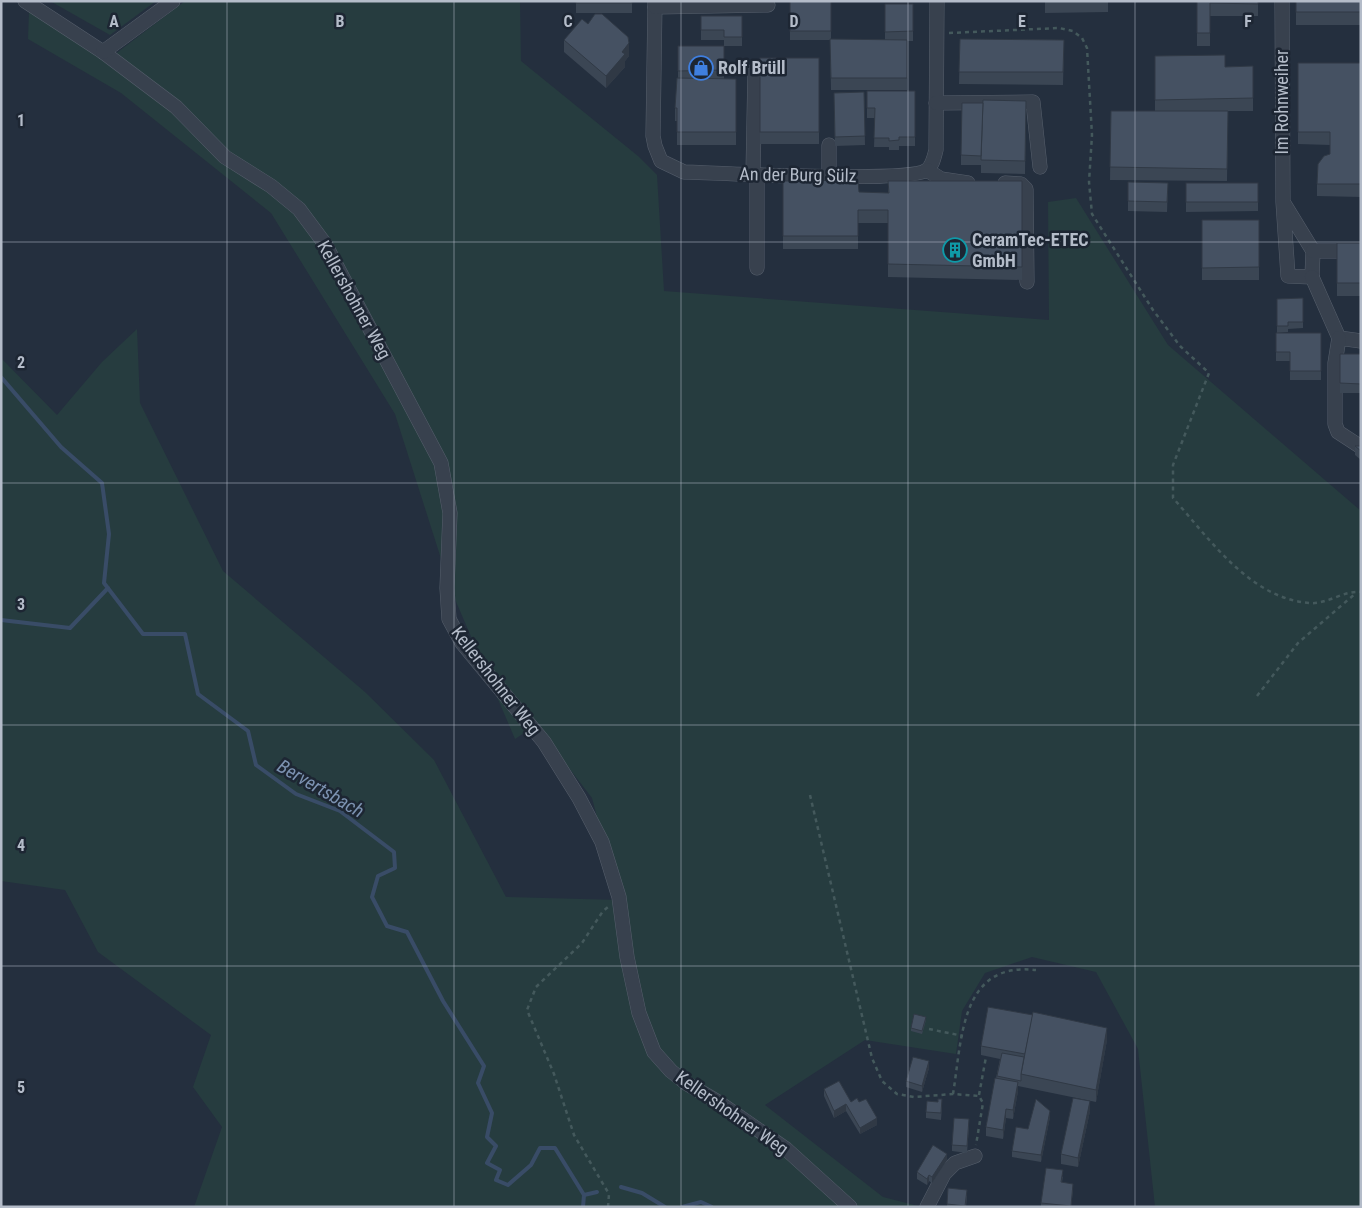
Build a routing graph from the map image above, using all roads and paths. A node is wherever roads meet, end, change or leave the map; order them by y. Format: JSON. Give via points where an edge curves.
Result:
{"nodes":[{"id":1,"x":25,"y":1,"type":"edge"},
{"id":2,"x":173,"y":1,"type":"edge"},
{"id":3,"x":936,"y":1,"type":"edge"},
{"id":4,"x":1282,"y":1,"type":"edge"},
{"id":5,"x":655,"y":4,"type":"edge"},
{"id":6,"x":768,"y":5,"type":"dead end"},
{"id":7,"x":937,"y":33,"type":"junction"},
{"id":8,"x":103,"y":52,"type":"junction"},
{"id":9,"x":755,"y":70,"type":"dead end"},
{"id":10,"x":936,"y":102,"type":"junction"},
{"id":11,"x":829,"y":145,"type":"dead end"},
{"id":12,"x":1040,"y":166,"type":"dead end"},
{"id":13,"x":927,"y":170,"type":"junction"},
{"id":14,"x":755,"y":174,"type":"junction"},
{"id":15,"x":830,"y":175,"type":"junction"},
{"id":16,"x":1283,"y":202,"type":"junction"},
{"id":17,"x":1313,"y":251,"type":"junction"},
{"id":18,"x":1361,"y":251,"type":"edge"},
{"id":19,"x":757,"y":268,"type":"dead end"},
{"id":20,"x":1312,"y":277,"type":"junction"},
{"id":21,"x":1026,"y":282,"type":"dead end"},
{"id":22,"x":1339,"y":338,"type":"junction"},
{"id":23,"x":1361,"y":341,"type":"edge"},
{"id":24,"x":1361,"y":447,"type":"edge"},
{"id":25,"x":1360,"y":591,"type":"edge"},
{"id":26,"x":1257,"y":696,"type":"dead end"},
{"id":27,"x":810,"y":795,"type":"dead end"},
{"id":28,"x":619,"y":897,"type":"junction"},
{"id":29,"x":1036,"y":970,"type":"dead end"},
{"id":30,"x":929,"y":1029,"type":"dead end"},
{"id":31,"x":963,"y":1036,"type":"junction"},
{"id":32,"x":986,"y":1057,"type":"edge"},
{"id":33,"x":953,"y":1094,"type":"junction"},
{"id":34,"x":979,"y":1096,"type":"junction"},
{"id":35,"x":975,"y":1156,"type":"joint"},
{"id":36,"x":608,"y":1207,"type":"edge"},
{"id":37,"x":850,"y":1207,"type":"edge"},
{"id":38,"x":927,"y":1207,"type":"edge"}],
"edges":[{"from":1,"to":8,"type":"street","name":"Kellershohner Weg"},
{"from":2,"to":8,"type":"street"},
{"from":3,"to":7,"type":"street"},
{"from":4,"to":16,"type":"street","name":"Im Rohnweiher"},
{"from":5,"to":6,"type":"street"},
{"from":5,"to":14,"type":"street","name":"An der Burg Sülz","via":[[653,136],[661,161],[684,172]]},
{"from":7,"to":10,"type":"street"},
{"from":7,"to":25,"type":"path","via":[[1059,28],[1073,31],[1082,38],[1087,48],[1092,135],[1089,182],[1092,214],[1152,310],[1180,346],[1210,373],[1173,465],[1173,498],[1237,568],[1271,593],[1310,604]]},
{"from":8,"to":28,"type":"street","name":"Kellershohner Weg","via":[[176,107],[225,157],[271,186],[299,209],[326,244],[441,463],[450,513],[449,619],[462,642],[544,742],[574,790],[602,842]]},
{"from":9,"to":14,"type":"street"},
{"from":10,"to":12,"type":"street","via":[[1033,102]]},
{"from":10,"to":13,"type":"street","via":[[936,150],[933,163]]},
{"from":11,"to":15,"type":"street"},
{"from":13,"to":15,"type":"street","name":"An der Burg Sülz","via":[[904,176]]},
{"from":13,"to":21,"type":"street","via":[[941,179],[959,183],[1014,183],[1026,189]]},
{"from":14,"to":15,"type":"street","name":"An der Burg Sülz"},
{"from":14,"to":19,"type":"street"},
{"from":16,"to":17,"type":"street"},
{"from":16,"to":20,"type":"street","name":"Im Rohnweiher","via":[[1288,276]]},
{"from":17,"to":18,"type":"street"},
{"from":17,"to":20,"type":"street"},
{"from":20,"to":22,"type":"street"},
{"from":22,"to":23,"type":"street"},
{"from":22,"to":24,"type":"street","via":[[1335,363],[1335,424],[1338,432]]},
{"from":25,"to":26,"type":"path","via":[[1298,643]]},
{"from":27,"to":33,"type":"path","via":[[872,1058],[882,1081],[897,1094],[914,1097]]},
{"from":28,"to":36,"type":"path","via":[[603,911],[582,944],[536,987],[527,1010],[554,1074],[574,1135],[609,1194]]},
{"from":28,"to":37,"type":"street","name":"Kellershohner Weg","via":[[627,957],[640,1013],[654,1052],[670,1071],[686,1083],[786,1149]]},
{"from":29,"to":31,"type":"path","via":[[1019,968],[995,976],[978,988],[968,1007]]},
{"from":30,"to":31,"type":"path"},
{"from":31,"to":33,"type":"path"},
{"from":32,"to":34,"type":"path"},
{"from":33,"to":34,"type":"path"},
{"from":34,"to":35,"type":"path","via":[[983,1103]]},
{"from":35,"to":38,"type":"street","via":[[955,1162],[944,1174]]}]}
